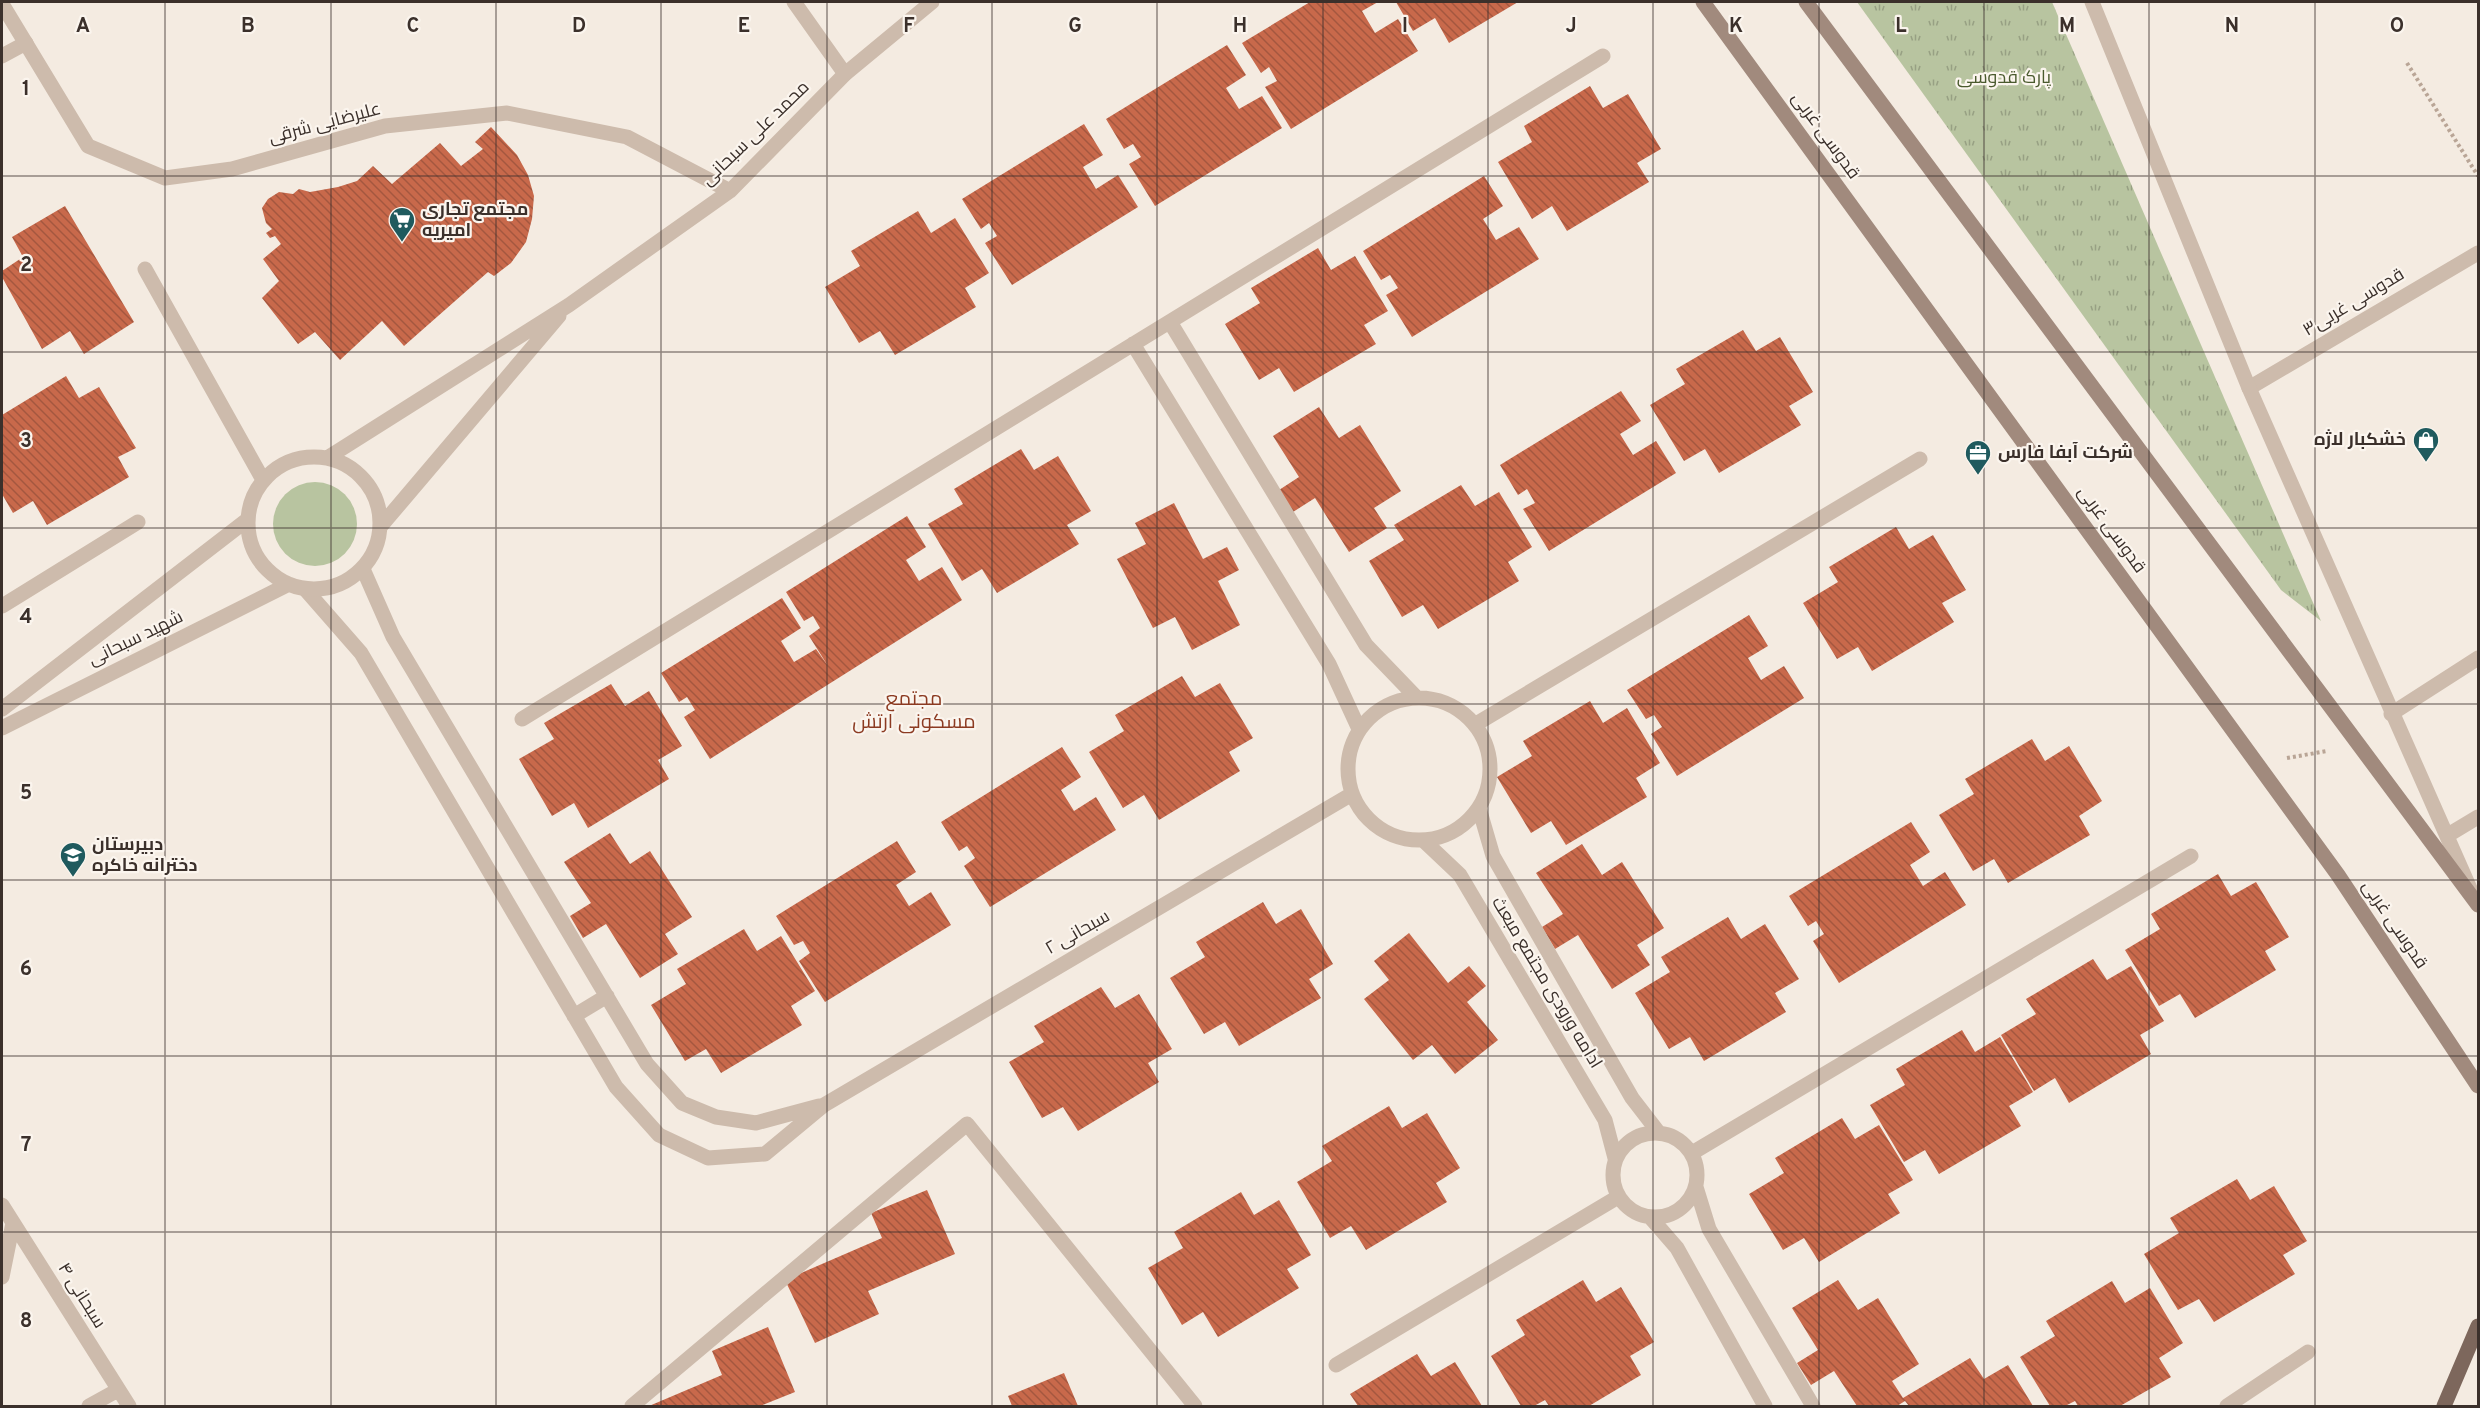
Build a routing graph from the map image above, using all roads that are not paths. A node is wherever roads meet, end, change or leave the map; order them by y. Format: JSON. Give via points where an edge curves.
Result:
{"nodes":[{"id":1,"x":794,"y":2,"type":"edge"},
{"id":2,"x":932,"y":2,"type":"edge"},
{"id":3,"x":1703,"y":2,"type":"edge"},
{"id":4,"x":1806,"y":2,"type":"edge"},
{"id":5,"x":2092,"y":2,"type":"edge"},
{"id":6,"x":2,"y":4,"type":"edge"},
{"id":7,"x":26,"y":43,"type":"junction"},
{"id":8,"x":2,"y":56,"type":"edge"},
{"id":9,"x":1603,"y":56,"type":"dead end"},
{"id":10,"x":845,"y":74,"type":"junction"},
{"id":11,"x":730,"y":191,"type":"junction"},
{"id":12,"x":2478,"y":253,"type":"edge"},
{"id":13,"x":146,"y":269,"type":"dead end"},
{"id":14,"x":569,"y":305,"type":"junction"},
{"id":15,"x":1170,"y":322,"type":"junction"},
{"id":16,"x":1133,"y":344,"type":"junction"},
{"id":17,"x":2249,"y":388,"type":"junction"},
{"id":18,"x":327,"y":458,"type":"junction"},
{"id":19,"x":1920,"y":459,"type":"dead end"},
{"id":20,"x":263,"y":480,"type":"junction"},
{"id":21,"x":247,"y":520,"type":"junction"},
{"id":22,"x":138,"y":522,"type":"dead end"},
{"id":23,"x":381,"y":526,"type":"junction"},
{"id":24,"x":363,"y":569,"type":"junction"},
{"id":25,"x":289,"y":584,"type":"junction"},
{"id":26,"x":305,"y":589,"type":"junction"},
{"id":27,"x":2,"y":606,"type":"edge"},
{"id":28,"x":2478,"y":658,"type":"edge"},
{"id":29,"x":1416,"y":697,"type":"junction"},
{"id":30,"x":2,"y":709,"type":"edge"},
{"id":31,"x":2391,"y":714,"type":"junction"},
{"id":32,"x":522,"y":719,"type":"dead end"},
{"id":33,"x":1476,"y":724,"type":"junction"},
{"id":34,"x":2,"y":728,"type":"edge"},
{"id":35,"x":1359,"y":729,"type":"junction"},
{"id":36,"x":1352,"y":794,"type":"junction"},
{"id":37,"x":1479,"y":808,"type":"junction"},
{"id":38,"x":2478,"y":817,"type":"edge"},
{"id":39,"x":2448,"y":835,"type":"junction"},
{"id":40,"x":1423,"y":840,"type":"junction"},
{"id":41,"x":2191,"y":856,"type":"dead end"},
{"id":42,"x":2477,"y":903,"type":"edge"},
{"id":43,"x":607,"y":996,"type":"junction"},
{"id":44,"x":574,"y":1016,"type":"junction"},
{"id":45,"x":2478,"y":1086,"type":"edge"},
{"id":46,"x":824,"y":1105,"type":"junction"},
{"id":47,"x":1659,"y":1133,"type":"junction"},
{"id":48,"x":1692,"y":1153,"type":"junction"},
{"id":49,"x":1616,"y":1158,"type":"junction"},
{"id":50,"x":1696,"y":1187,"type":"junction"},
{"id":51,"x":1618,"y":1197,"type":"junction"},
{"id":52,"x":2,"y":1205,"type":"edge"},
{"id":53,"x":1650,"y":1217,"type":"junction"},
{"id":54,"x":13,"y":1223,"type":"junction"},
{"id":55,"x":2,"y":1277,"type":"edge"},
{"id":56,"x":2478,"y":1326,"type":"edge"},
{"id":57,"x":2308,"y":1352,"type":"dead end"},
{"id":58,"x":1335,"y":1365,"type":"dead end"},
{"id":59,"x":118,"y":1390,"type":"junction"},
{"id":60,"x":89,"y":1407,"type":"edge"},
{"id":61,"x":129,"y":1407,"type":"edge"},
{"id":62,"x":632,"y":1407,"type":"edge"},
{"id":63,"x":1195,"y":1407,"type":"edge"},
{"id":64,"x":1765,"y":1407,"type":"edge"},
{"id":65,"x":1813,"y":1407,"type":"edge"},
{"id":66,"x":2227,"y":1407,"type":"edge"},
{"id":67,"x":2444,"y":1407,"type":"edge"}],
"edges":[{"from":1,"to":10,"type":"street"},
{"from":2,"to":10,"type":"street","name":"محمد علی سبحانی"},
{"from":3,"to":45,"type":"main road","name":"قدوسی غربی","via":[[2338,875]]},
{"from":4,"to":42,"type":"main road"},
{"from":5,"to":17,"type":"street"},
{"from":6,"to":7,"type":"street","name":"علیرضایی شرقی"},
{"from":7,"to":8,"type":"street"},
{"from":7,"to":11,"type":"street","name":"علیرضایی شرقی","via":[[88,146],[165,178],[232,169],[385,126],[507,113],[627,137]]},
{"from":9,"to":15,"type":"street"},
{"from":10,"to":11,"type":"street","name":"محمد علی سبحانی"},
{"from":11,"to":14,"type":"street","name":"محمد علی سبحانی"},
{"from":12,"to":17,"type":"street","name":"قدوسی غربی۳"},
{"from":13,"to":20,"type":"street"},
{"from":14,"to":18,"type":"street","name":"محمد علی سبحانی"},
{"from":14,"to":23,"type":"street","name":"محمد علی سبحانی"},
{"from":15,"to":16,"type":"street"},
{"from":15,"to":29,"type":"street","via":[[1366,645]]},
{"from":16,"to":32,"type":"street"},
{"from":16,"to":35,"type":"street","via":[[1329,664]]},
{"from":17,"to":31,"type":"street"},
{"from":18,"to":20,"type":"street","via":[[304,457],[282,465]]},
{"from":18,"to":23,"type":"street","via":[[349,466],[367,482],[378,503]]},
{"from":19,"to":33,"type":"street"},
{"from":20,"to":21,"type":"street","via":[[252,499]]},
{"from":21,"to":25,"type":"street","via":[[250,541],[259,561],[274,577]]},
{"from":21,"to":30,"type":"street","name":"شهید سبحانی"},
{"from":22,"to":27,"type":"street"},
{"from":23,"to":24,"type":"street","via":[[376,549]]},
{"from":24,"to":26,"type":"street","via":[[346,582]]},
{"from":24,"to":43,"type":"street","via":[[393,637]]},
{"from":25,"to":26,"type":"street"},
{"from":25,"to":34,"type":"street","name":"شهید سبحانی"},
{"from":26,"to":44,"type":"street","via":[[361,653]]},
{"from":28,"to":31,"type":"street"},
{"from":29,"to":33,"type":"street","via":[[1438,700],[1459,709]]},
{"from":29,"to":35,"type":"street","via":[[1394,702],[1374,713]]},
{"from":31,"to":39,"type":"street"},
{"from":33,"to":37,"type":"street","via":[[1487,744],[1491,765],[1489,788]]},
{"from":35,"to":36,"type":"street","via":[[1350,750]]},
{"from":36,"to":40,"type":"street","via":[[1363,814],[1380,828],[1400,838]]},
{"from":36,"to":46,"type":"street","name":"سبحانی ۲"},
{"from":37,"to":40,"type":"street","via":[[1464,825],[1445,836]]},
{"from":37,"to":47,"type":"street","via":[[1493,856],[1632,1098]]},
{"from":38,"to":39,"type":"street"},
{"from":39,"to":42,"type":"street"},
{"from":40,"to":49,"type":"street","name":"ادامه ورودی مجتمع مبعث","via":[[1460,875],[1605,1120]]},
{"from":41,"to":48,"type":"street"},
{"from":43,"to":44,"type":"street"},
{"from":43,"to":46,"type":"street","via":[[647,1064],[682,1103],[716,1117],[756,1123]]},
{"from":44,"to":46,"type":"street","via":[[616,1087],[659,1136],[708,1158],[765,1154]]},
{"from":47,"to":48,"type":"street","via":[[1672,1136]]},
{"from":47,"to":49,"type":"street","via":[[1633,1139]]},
{"from":48,"to":50,"type":"street","via":[[1697,1164]]},
{"from":49,"to":51,"type":"street","via":[[1612,1172]]},
{"from":50,"to":53,"type":"street","via":[[1684,1207],[1674,1214]]},
{"from":50,"to":65,"type":"street","via":[[1709,1228]]},
{"from":51,"to":53,"type":"street","via":[[1637,1214]]},
{"from":51,"to":58,"type":"street"},
{"from":52,"to":54,"type":"street","name":"سبحانی ۴"},
{"from":53,"to":64,"type":"street","via":[[1677,1248]]},
{"from":54,"to":55,"type":"street"},
{"from":54,"to":59,"type":"street","name":"سبحانی ۴"},
{"from":56,"to":67,"type":"main road"},
{"from":57,"to":66,"type":"street"},
{"from":59,"to":60,"type":"street"},
{"from":59,"to":61,"type":"street","name":"سبحانی ۴"},
{"from":62,"to":63,"type":"street","via":[[968,1124]]}]}
